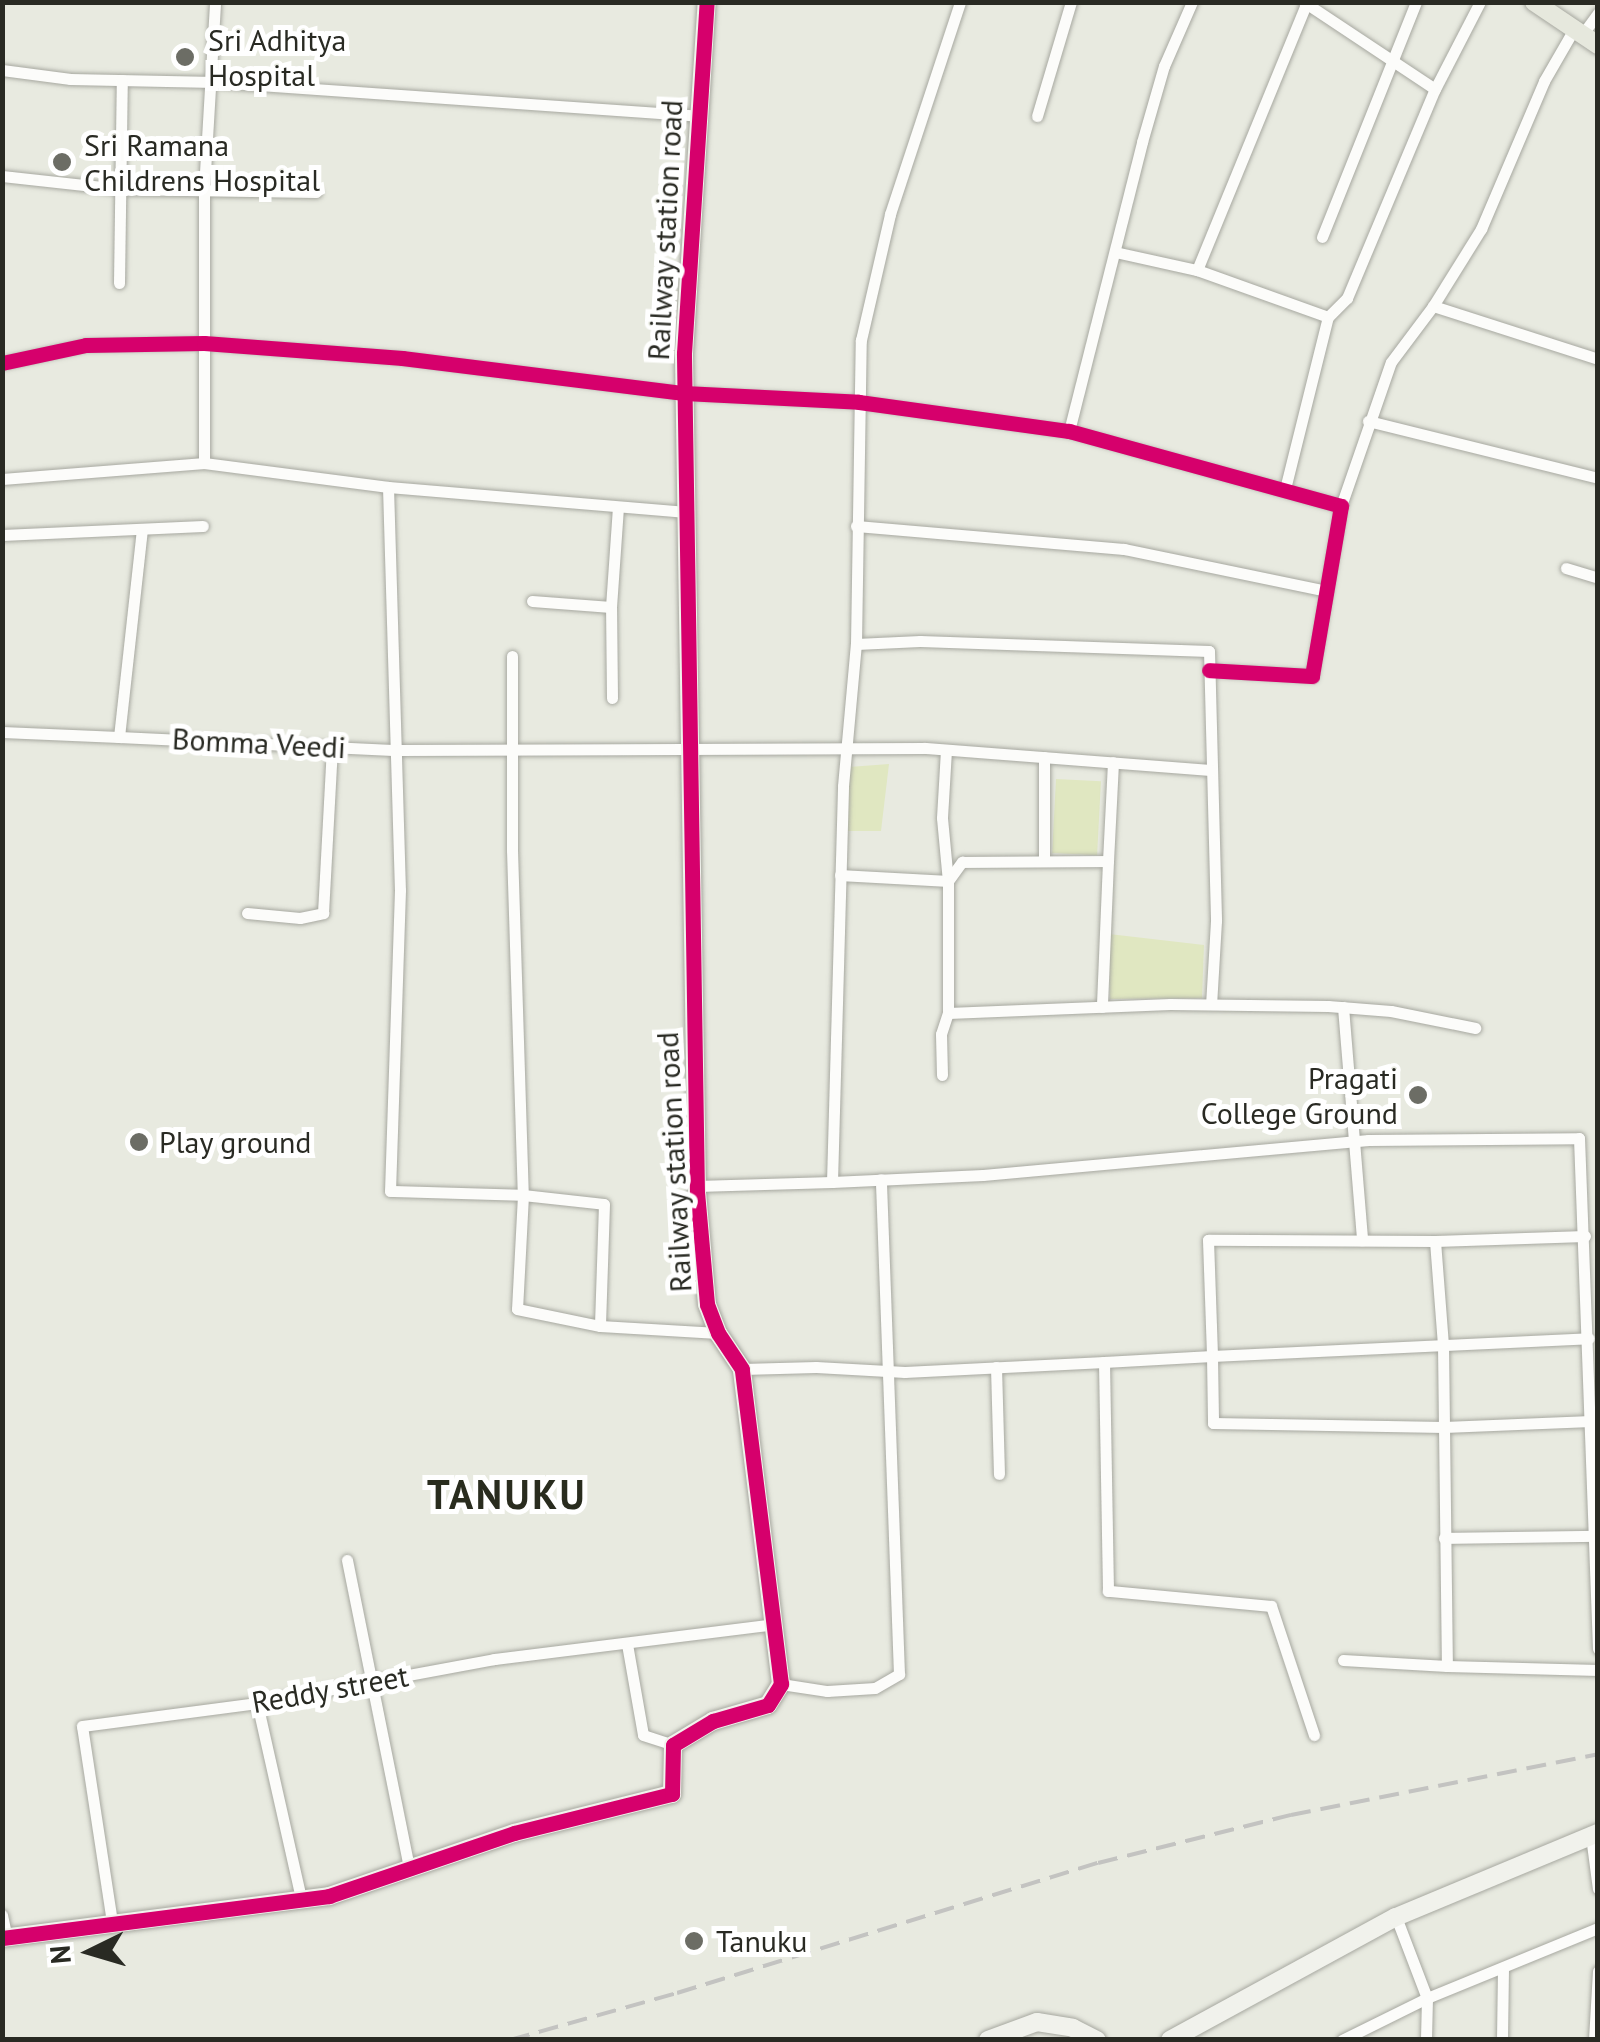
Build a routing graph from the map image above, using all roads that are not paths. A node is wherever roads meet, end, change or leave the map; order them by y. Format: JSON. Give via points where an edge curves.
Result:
{"nodes":[{"id":1,"x":215,"y":2,"type":"edge"},
{"id":2,"x":708,"y":2,"type":"edge"},
{"id":3,"x":960,"y":2,"type":"edge"},
{"id":4,"x":1071,"y":2,"type":"edge"},
{"id":5,"x":1192,"y":2,"type":"edge"},
{"id":6,"x":1416,"y":2,"type":"edge"},
{"id":7,"x":1480,"y":2,"type":"edge"},
{"id":8,"x":1534,"y":2,"type":"edge"},
{"id":9,"x":1306,"y":3,"type":"edge"},
{"id":10,"x":1598,"y":13,"type":"edge"},
{"id":11,"x":1585,"y":37,"type":"edge"},
{"id":12,"x":1392,"y":62,"type":"junction"},
{"id":13,"x":2,"y":70,"type":"edge"},
{"id":14,"x":122,"y":80,"type":"junction"},
{"id":15,"x":209,"y":82,"type":"junction"},
{"id":16,"x":1435,"y":90,"type":"junction"},
{"id":17,"x":697,"y":116,"type":"junction"},
{"id":18,"x":1038,"y":116,"type":"dead end"},
{"id":19,"x":2,"y":176,"type":"edge"},
{"id":20,"x":120,"y":189,"type":"junction"},
{"id":21,"x":204,"y":189,"type":"junction"},
{"id":22,"x":316,"y":192,"type":"dead end"},
{"id":23,"x":1322,"y":237,"type":"dead end"},
{"id":24,"x":1115,"y":252,"type":"junction"},
{"id":25,"x":1197,"y":270,"type":"junction"},
{"id":26,"x":119,"y":284,"type":"dead end"},
{"id":27,"x":1433,"y":306,"type":"junction"},
{"id":28,"x":1328,"y":317,"type":"junction"},
{"id":29,"x":204,"y":343,"type":"junction"},
{"id":30,"x":1598,"y":359,"type":"edge"},
{"id":31,"x":2,"y":363,"type":"edge"},
{"id":32,"x":684,"y":394,"type":"junction"},
{"id":33,"x":859,"y":402,"type":"junction"},
{"id":34,"x":1368,"y":421,"type":"junction"},
{"id":35,"x":1069,"y":430,"type":"junction"},
{"id":36,"x":204,"y":464,"type":"junction"},
{"id":37,"x":1598,"y":478,"type":"edge"},
{"id":38,"x":2,"y":480,"type":"edge"},
{"id":39,"x":388,"y":488,"type":"junction"},
{"id":40,"x":1285,"y":489,"type":"junction"},
{"id":41,"x":1340,"y":506,"type":"junction"},
{"id":42,"x":618,"y":507,"type":"junction"},
{"id":43,"x":687,"y":512,"type":"junction"},
{"id":44,"x":203,"y":526,"type":"dead end"},
{"id":45,"x":856,"y":526,"type":"junction"},
{"id":46,"x":142,"y":530,"type":"junction"},
{"id":47,"x":2,"y":535,"type":"edge"},
{"id":48,"x":1566,"y":568,"type":"dead end"},
{"id":49,"x":1598,"y":578,"type":"edge"},
{"id":50,"x":1326,"y":591,"type":"junction"},
{"id":51,"x":532,"y":601,"type":"dead end"},
{"id":52,"x":611,"y":607,"type":"junction"},
{"id":53,"x":856,"y":644,"type":"junction"},
{"id":54,"x":512,"y":656,"type":"dead end"},
{"id":55,"x":1209,"y":670,"type":"junction"},
{"id":56,"x":612,"y":698,"type":"dead end"},
{"id":57,"x":2,"y":732,"type":"edge"},
{"id":58,"x":119,"y":737,"type":"junction"},
{"id":59,"x":332,"y":746,"type":"junction"},
{"id":60,"x":846,"y":749,"type":"junction"},
{"id":61,"x":398,"y":750,"type":"junction"},
{"id":62,"x":946,"y":750,"type":"junction"},
{"id":63,"x":512,"y":751,"type":"junction"},
{"id":64,"x":692,"y":752,"type":"junction"},
{"id":65,"x":1044,"y":756,"type":"junction"},
{"id":66,"x":1113,"y":762,"type":"junction"},
{"id":67,"x":1211,"y":770,"type":"junction"},
{"id":68,"x":1108,"y":861,"type":"junction"},
{"id":69,"x":1044,"y":862,"type":"junction"},
{"id":70,"x":840,"y":876,"type":"junction"},
{"id":71,"x":948,"y":881,"type":"junction"},
{"id":72,"x":247,"y":912,"type":"dead end"},
{"id":73,"x":1211,"y":1004,"type":"junction"},
{"id":74,"x":1102,"y":1006,"type":"junction"},
{"id":75,"x":1343,"y":1007,"type":"junction"},
{"id":76,"x":948,"y":1013,"type":"junction"},
{"id":77,"x":1475,"y":1028,"type":"dead end"},
{"id":78,"x":942,"y":1075,"type":"dead end"},
{"id":79,"x":1354,"y":1141,"type":"junction"},
{"id":80,"x":881,"y":1179,"type":"junction"},
{"id":81,"x":832,"y":1182,"type":"junction"},
{"id":82,"x":698,"y":1186,"type":"junction"},
{"id":83,"x":522,"y":1195,"type":"junction"},
{"id":84,"x":1585,"y":1236,"type":"junction"},
{"id":85,"x":1362,"y":1240,"type":"junction"},
{"id":86,"x":1435,"y":1241,"type":"junction"},
{"id":87,"x":600,"y":1326,"type":"junction"},
{"id":88,"x":718,"y":1333,"type":"junction"},
{"id":89,"x":1589,"y":1338,"type":"junction"},
{"id":90,"x":1443,"y":1345,"type":"junction"},
{"id":91,"x":1212,"y":1356,"type":"junction"},
{"id":92,"x":1104,"y":1362,"type":"junction"},
{"id":93,"x":996,"y":1368,"type":"junction"},
{"id":94,"x":742,"y":1369,"type":"junction"},
{"id":95,"x":891,"y":1371,"type":"junction"},
{"id":96,"x":1591,"y":1421,"type":"junction"},
{"id":97,"x":1444,"y":1427,"type":"junction"},
{"id":98,"x":999,"y":1474,"type":"dead end"},
{"id":99,"x":1594,"y":1536,"type":"junction"},
{"id":100,"x":1444,"y":1538,"type":"junction"},
{"id":101,"x":347,"y":1560,"type":"dead end"},
{"id":102,"x":774,"y":1624,"type":"junction"},
{"id":103,"x":627,"y":1644,"type":"junction"},
{"id":104,"x":1598,"y":1649,"type":"edge"},
{"id":105,"x":1342,"y":1660,"type":"dead end"},
{"id":106,"x":1447,"y":1666,"type":"junction"},
{"id":107,"x":1598,"y":1670,"type":"edge"},
{"id":108,"x":371,"y":1682,"type":"junction"},
{"id":109,"x":781,"y":1684,"type":"junction"},
{"id":110,"x":257,"y":1703,"type":"junction"},
{"id":111,"x":1314,"y":1736,"type":"dead end"},
{"id":112,"x":674,"y":1745,"type":"junction"},
{"id":113,"x":1594,"y":1834,"type":"edge"},
{"id":114,"x":408,"y":1868,"type":"junction"},
{"id":115,"x":1598,"y":1889,"type":"edge"},
{"id":116,"x":301,"y":1899,"type":"junction"},
{"id":117,"x":2,"y":1915,"type":"edge"},
{"id":118,"x":1396,"y":1917,"type":"junction"},
{"id":119,"x":112,"y":1922,"type":"junction"},
{"id":120,"x":1598,"y":1928,"type":"edge"},
{"id":121,"x":4,"y":1938,"type":"edge"},
{"id":122,"x":1504,"y":1969,"type":"junction"},
{"id":123,"x":1598,"y":1971,"type":"edge"},
{"id":124,"x":1427,"y":1998,"type":"junction"},
{"id":125,"x":1180,"y":2038,"type":"edge"},
{"id":126,"x":988,"y":2040,"type":"edge"},
{"id":127,"x":1098,"y":2040,"type":"edge"},
{"id":128,"x":1342,"y":2040,"type":"edge"},
{"id":129,"x":1426,"y":2040,"type":"edge"},
{"id":130,"x":1502,"y":2040,"type":"edge"},
{"id":131,"x":1594,"y":2040,"type":"edge"}],
"edges":[{"from":1,"to":15,"type":"street"},
{"from":2,"to":17,"type":"street","name":"Railway station road"},
{"from":3,"to":33,"type":"street","via":[[890,214],[861,340]]},
{"from":4,"to":18,"type":"street"},
{"from":5,"to":24,"type":"street","via":[[1164,66]]},
{"from":6,"to":12,"type":"street"},
{"from":7,"to":16,"type":"street"},
{"from":8,"to":11,"type":"main road"},
{"from":9,"to":12,"type":"street"},
{"from":9,"to":25,"type":"street"},
{"from":10,"to":11,"type":"street"},
{"from":11,"to":27,"type":"street","via":[[1544,81],[1481,229]]},
{"from":12,"to":16,"type":"street"},
{"from":12,"to":23,"type":"street"},
{"from":13,"to":14,"type":"street"},
{"from":14,"to":15,"type":"street"},
{"from":14,"to":20,"type":"street"},
{"from":15,"to":17,"type":"street"},
{"from":15,"to":21,"type":"street"},
{"from":16,"to":28,"type":"street","via":[[1347,298]]},
{"from":17,"to":32,"type":"street","name":"Railway station road"},
{"from":19,"to":20,"type":"street"},
{"from":20,"to":21,"type":"street"},
{"from":20,"to":26,"type":"street"},
{"from":21,"to":22,"type":"street"},
{"from":21,"to":29,"type":"street"},
{"from":24,"to":25,"type":"street"},
{"from":24,"to":35,"type":"street"},
{"from":25,"to":28,"type":"street"},
{"from":27,"to":30,"type":"street"},
{"from":27,"to":34,"type":"street","via":[[1391,362]]},
{"from":28,"to":40,"type":"street"},
{"from":29,"to":31,"type":"street","via":[[86,344]]},
{"from":29,"to":32,"type":"street","via":[[402,358]]},
{"from":29,"to":36,"type":"street"},
{"from":32,"to":33,"type":"street"},
{"from":32,"to":43,"type":"street","name":"Railway station road"},
{"from":33,"to":35,"type":"street"},
{"from":33,"to":45,"type":"street"},
{"from":34,"to":37,"type":"street"},
{"from":34,"to":41,"type":"street"},
{"from":35,"to":40,"type":"street"},
{"from":36,"to":38,"type":"street"},
{"from":36,"to":39,"type":"street"},
{"from":39,"to":42,"type":"street"},
{"from":39,"to":61,"type":"street"},
{"from":40,"to":41,"type":"street"},
{"from":41,"to":50,"type":"street"},
{"from":42,"to":43,"type":"street"},
{"from":42,"to":52,"type":"street"},
{"from":43,"to":64,"type":"street","name":"Railway station road"},
{"from":44,"to":46,"type":"street"},
{"from":45,"to":50,"type":"street","via":[[1124,549]]},
{"from":45,"to":53,"type":"street"},
{"from":46,"to":47,"type":"street"},
{"from":46,"to":58,"type":"street"},
{"from":48,"to":49,"type":"street"},
{"from":50,"to":55,"type":"street","via":[[1312,676]]},
{"from":51,"to":52,"type":"street"},
{"from":52,"to":56,"type":"street"},
{"from":53,"to":55,"type":"street","via":[[1209,651]]},
{"from":53,"to":60,"type":"street"},
{"from":54,"to":63,"type":"street"},
{"from":55,"to":67,"type":"street"},
{"from":57,"to":58,"type":"street","name":"Bomma Veedi"},
{"from":58,"to":59,"type":"street","name":"Bomma Veedi"},
{"from":59,"to":61,"type":"street","name":"Bomma Veedi"},
{"from":59,"to":72,"type":"street","via":[[323,913],[300,918]]},
{"from":60,"to":62,"type":"street"},
{"from":60,"to":64,"type":"street"},
{"from":60,"to":70,"type":"street"},
{"from":61,"to":63,"type":"street","name":"Bomma Veedi"},
{"from":61,"to":83,"type":"street","via":[[399,1022],[390,1191]]},
{"from":62,"to":65,"type":"street"},
{"from":62,"to":71,"type":"street","via":[[942,818]]},
{"from":63,"to":64,"type":"street"},
{"from":63,"to":83,"type":"street"},
{"from":64,"to":82,"type":"street","name":"Railway station road"},
{"from":65,"to":66,"type":"street"},
{"from":65,"to":69,"type":"street"},
{"from":66,"to":67,"type":"street"},
{"from":66,"to":68,"type":"street"},
{"from":67,"to":73,"type":"street"},
{"from":68,"to":69,"type":"street"},
{"from":68,"to":74,"type":"street"},
{"from":69,"to":71,"type":"street","via":[[962,862]]},
{"from":70,"to":71,"type":"street"},
{"from":70,"to":81,"type":"street"},
{"from":71,"to":76,"type":"street"},
{"from":73,"to":74,"type":"street"},
{"from":73,"to":75,"type":"street"},
{"from":74,"to":76,"type":"street"},
{"from":75,"to":77,"type":"street"},
{"from":75,"to":79,"type":"street"},
{"from":76,"to":78,"type":"street"},
{"from":79,"to":80,"type":"street"},
{"from":79,"to":84,"type":"street","via":[[1579,1138]]},
{"from":79,"to":85,"type":"street"},
{"from":80,"to":81,"type":"street"},
{"from":80,"to":95,"type":"street"},
{"from":81,"to":82,"type":"street"},
{"from":82,"to":88,"type":"street","name":"Railway station road","via":[[707,1304]]},
{"from":83,"to":87,"type":"street","via":[[517,1309]]},
{"from":83,"to":87,"type":"street","via":[[604,1204]]},
{"from":84,"to":86,"type":"street"},
{"from":84,"to":89,"type":"street"},
{"from":85,"to":86,"type":"street"},
{"from":85,"to":91,"type":"street","via":[[1208,1240]]},
{"from":86,"to":90,"type":"street"},
{"from":87,"to":88,"type":"street"},
{"from":88,"to":94,"type":"street","name":"Railway station road"},
{"from":89,"to":90,"type":"street"},
{"from":89,"to":96,"type":"street"},
{"from":90,"to":91,"type":"street"},
{"from":90,"to":97,"type":"street"},
{"from":91,"to":92,"type":"street"},
{"from":91,"to":97,"type":"street","via":[[1214,1423]]},
{"from":92,"to":93,"type":"street"},
{"from":92,"to":111,"type":"street","via":[[1108,1590],[1271,1606]]},
{"from":93,"to":95,"type":"street"},
{"from":93,"to":98,"type":"street"},
{"from":94,"to":95,"type":"street"},
{"from":94,"to":102,"type":"street","name":"Railway station road"},
{"from":95,"to":109,"type":"street","via":[[899,1674],[875,1688],[827,1691]]},
{"from":96,"to":97,"type":"street"},
{"from":96,"to":99,"type":"street"},
{"from":97,"to":100,"type":"street"},
{"from":99,"to":100,"type":"street"},
{"from":99,"to":104,"type":"street"},
{"from":100,"to":106,"type":"street"},
{"from":101,"to":108,"type":"street"},
{"from":102,"to":103,"type":"street","name":"Reddy street"},
{"from":102,"to":109,"type":"street","name":"Railway station road"},
{"from":103,"to":108,"type":"street","name":"Reddy street"},
{"from":103,"to":112,"type":"street","via":[[643,1734]]},
{"from":105,"to":106,"type":"street"},
{"from":106,"to":107,"type":"street"},
{"from":108,"to":110,"type":"street","name":"Reddy street"},
{"from":108,"to":114,"type":"street"},
{"from":109,"to":112,"type":"street","via":[[768,1705],[714,1721]]},
{"from":110,"to":116,"type":"street"},
{"from":110,"to":119,"type":"street","name":"Reddy street","via":[[82,1726]]},
{"from":112,"to":114,"type":"street","via":[[672,1794],[514,1833]]},
{"from":113,"to":115,"type":"street"},
{"from":113,"to":118,"type":"street"},
{"from":114,"to":116,"type":"street"},
{"from":116,"to":119,"type":"street"},
{"from":117,"to":121,"type":"street"},
{"from":118,"to":124,"type":"street"},
{"from":118,"to":125,"type":"street"},
{"from":119,"to":121,"type":"street"},
{"from":120,"to":122,"type":"street"},
{"from":122,"to":124,"type":"street"},
{"from":122,"to":130,"type":"street"},
{"from":123,"to":131,"type":"street"},
{"from":124,"to":128,"type":"street"},
{"from":124,"to":129,"type":"street"},
{"from":126,"to":127,"type":"street","via":[[1037,2022]]}]}
